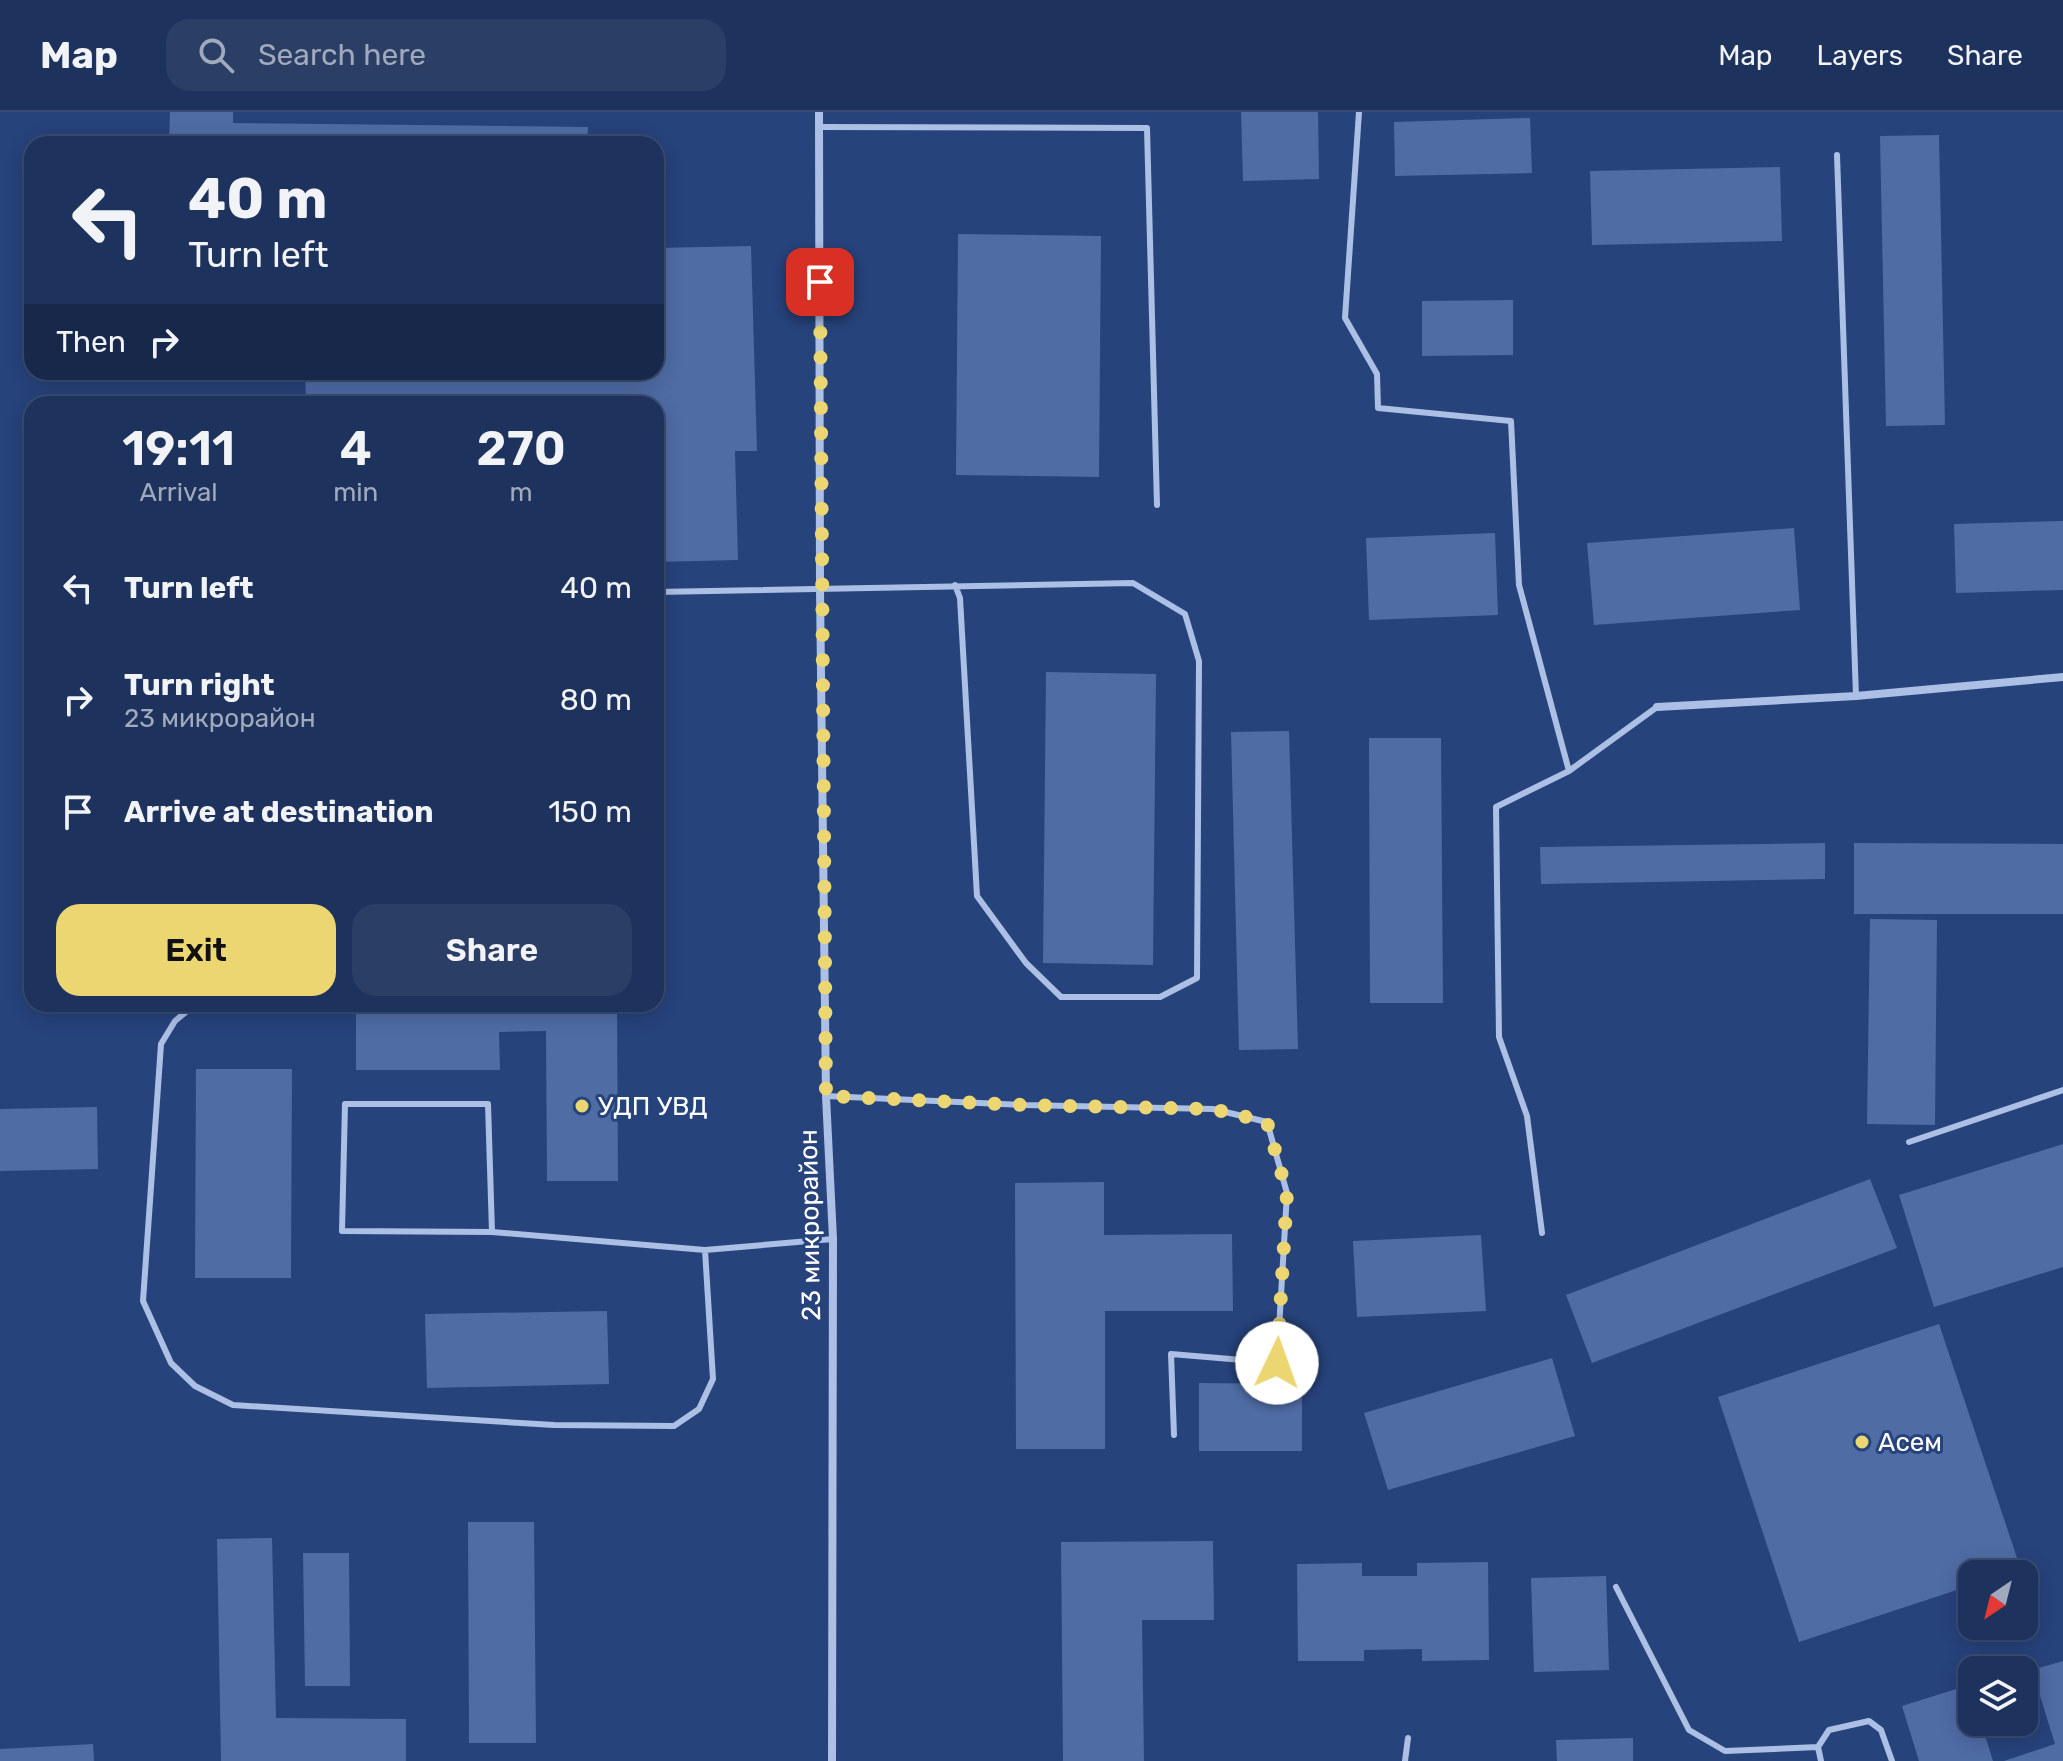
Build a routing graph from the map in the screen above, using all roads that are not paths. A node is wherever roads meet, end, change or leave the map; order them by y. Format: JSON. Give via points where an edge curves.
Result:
{"nodes":[{"id":1,"x":819,"y":112,"type":"edge"},
{"id":2,"x":1359,"y":112,"type":"edge"},
{"id":3,"x":819,"y":127,"type":"junction"},
{"id":4,"x":1837,"y":155,"type":"dead end"},
{"id":5,"x":1157,"y":505,"type":"dead end"},
{"id":6,"x":955,"y":585,"type":"junction"},
{"id":7,"x":820,"y":590,"type":"junction"},
{"id":8,"x":664,"y":592,"type":"edge"},
{"id":9,"x":2063,"y":677,"type":"edge"},
{"id":10,"x":1856,"y":696,"type":"junction"},
{"id":11,"x":1657,"y":707,"type":"joint"},
{"id":12,"x":1569,"y":771,"type":"junction"},
{"id":13,"x":186,"y":1012,"type":"edge"},
{"id":14,"x":2063,"y":1090,"type":"edge"},
{"id":15,"x":826,"y":1096,"type":"junction"},
{"id":16,"x":1909,"y":1142,"type":"dead end"},
{"id":17,"x":492,"y":1232,"type":"junction"},
{"id":18,"x":1542,"y":1233,"type":"dead end"},
{"id":19,"x":833,"y":1239,"type":"junction"},
{"id":20,"x":705,"y":1250,"type":"junction"},
{"id":21,"x":1174,"y":1435,"type":"dead end"},
{"id":22,"x":1616,"y":1587,"type":"dead end"},
{"id":23,"x":1408,"y":1738,"type":"dead end"},
{"id":24,"x":1818,"y":1747,"type":"junction"},
{"id":25,"x":832,"y":1761,"type":"edge"},
{"id":26,"x":1405,"y":1761,"type":"edge"},
{"id":27,"x":1821,"y":1761,"type":"edge"},
{"id":28,"x":1892,"y":1761,"type":"edge"}],
"edges":[{"from":1,"to":3,"type":"street","name":"23 микрорайон"},
{"from":2,"to":12,"type":"lane","via":[[1345,318],[1377,374],[1378,408],[1511,421],[1519,585]]},
{"from":3,"to":5,"type":"lane","via":[[1147,128]]},
{"from":3,"to":7,"type":"street","name":"23 микрорайон"},
{"from":4,"to":10,"type":"lane"},
{"from":6,"to":6,"type":"lane","via":[[960,598],[977,896],[1026,963],[1061,997],[1160,997],[1197,978],[1199,661],[1185,614],[1133,583]]},
{"from":6,"to":7,"type":"lane"},
{"from":7,"to":8,"type":"lane"},
{"from":7,"to":15,"type":"street","name":"23 микрорайон"},
{"from":9,"to":10,"type":"street"},
{"from":10,"to":11,"type":"street"},
{"from":11,"to":12,"type":"lane"},
{"from":12,"to":18,"type":"lane","via":[[1496,807],[1499,1037],[1527,1116]]},
{"from":13,"to":20,"type":"lane","via":[[161,1044],[143,1301],[171,1363],[195,1386],[233,1405],[554,1425],[674,1426],[699,1409],[713,1379]]},
{"from":14,"to":16,"type":"lane"},
{"from":15,"to":19,"type":"street","name":"23 микрорайон"},
{"from":15,"to":21,"type":"lane","via":[[1213,1109],[1267,1122],[1287,1193],[1277,1363],[1171,1354]]},
{"from":17,"to":17,"type":"lane","via":[[342,1231],[345,1104],[488,1104]]},
{"from":17,"to":20,"type":"lane"},
{"from":19,"to":20,"type":"lane"},
{"from":19,"to":25,"type":"street","name":"23 микрорайон"},
{"from":22,"to":24,"type":"lane","via":[[1689,1730],[1725,1751]]},
{"from":23,"to":26,"type":"lane"},
{"from":24,"to":27,"type":"lane"},
{"from":24,"to":28,"type":"lane","via":[[1829,1730],[1869,1721],[1881,1730]]}]}
